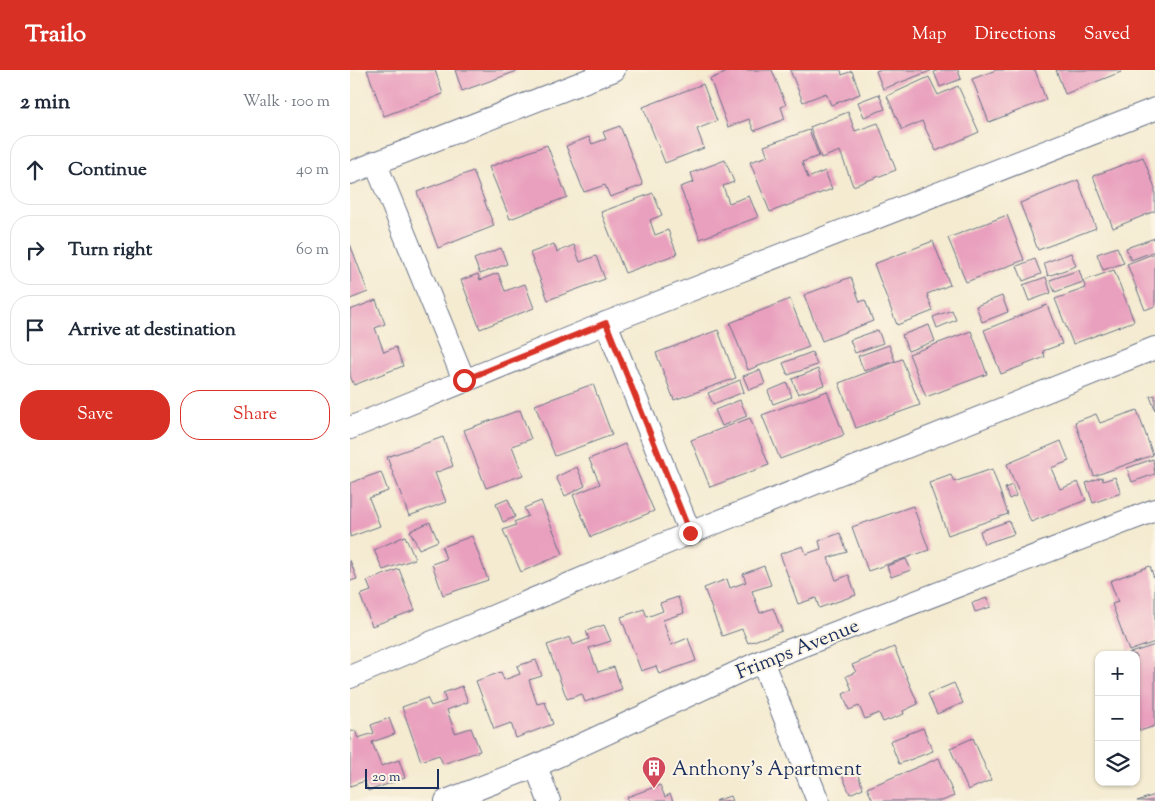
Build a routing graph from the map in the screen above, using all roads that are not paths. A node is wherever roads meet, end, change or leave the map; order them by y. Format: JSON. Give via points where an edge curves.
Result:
{"nodes":[{"id":1,"x":614,"y":70,"type":"edge"},
{"id":2,"x":1155,"y":108,"type":"edge"},
{"id":3,"x":375,"y":162,"type":"junction"},
{"id":4,"x":350,"y":173,"type":"edge"},
{"id":5,"x":606,"y":323,"type":"junction"},
{"id":6,"x":1155,"y":348,"type":"edge"},
{"id":7,"x":464,"y":380,"type":"junction"},
{"id":8,"x":350,"y":428,"type":"edge"},
{"id":9,"x":1155,"y":510,"type":"edge"},
{"id":10,"x":690,"y":533,"type":"junction"},
{"id":11,"x":762,"y":660,"type":"junction"},
{"id":12,"x":350,"y":676,"type":"edge"},
{"id":13,"x":536,"y":766,"type":"junction"},
{"id":14,"x":446,"y":801,"type":"edge"},
{"id":15,"x":549,"y":801,"type":"edge"},
{"id":16,"x":818,"y":801,"type":"edge"}],
"edges":[{"from":1,"to":3,"type":"street"},
{"from":2,"to":5,"type":"street"},
{"from":3,"to":4,"type":"street"},
{"from":3,"to":7,"type":"street"},
{"from":5,"to":7,"type":"street"},
{"from":5,"to":10,"type":"street"},
{"from":6,"to":10,"type":"street"},
{"from":7,"to":8,"type":"street"},
{"from":9,"to":11,"type":"street","name":"Frimps Avenue"},
{"from":10,"to":12,"type":"street"},
{"from":11,"to":13,"type":"street","name":"Frimps Avenue"},
{"from":11,"to":16,"type":"street"},
{"from":13,"to":14,"type":"street","name":"Frimps Avenue"},
{"from":13,"to":15,"type":"street"}]}
